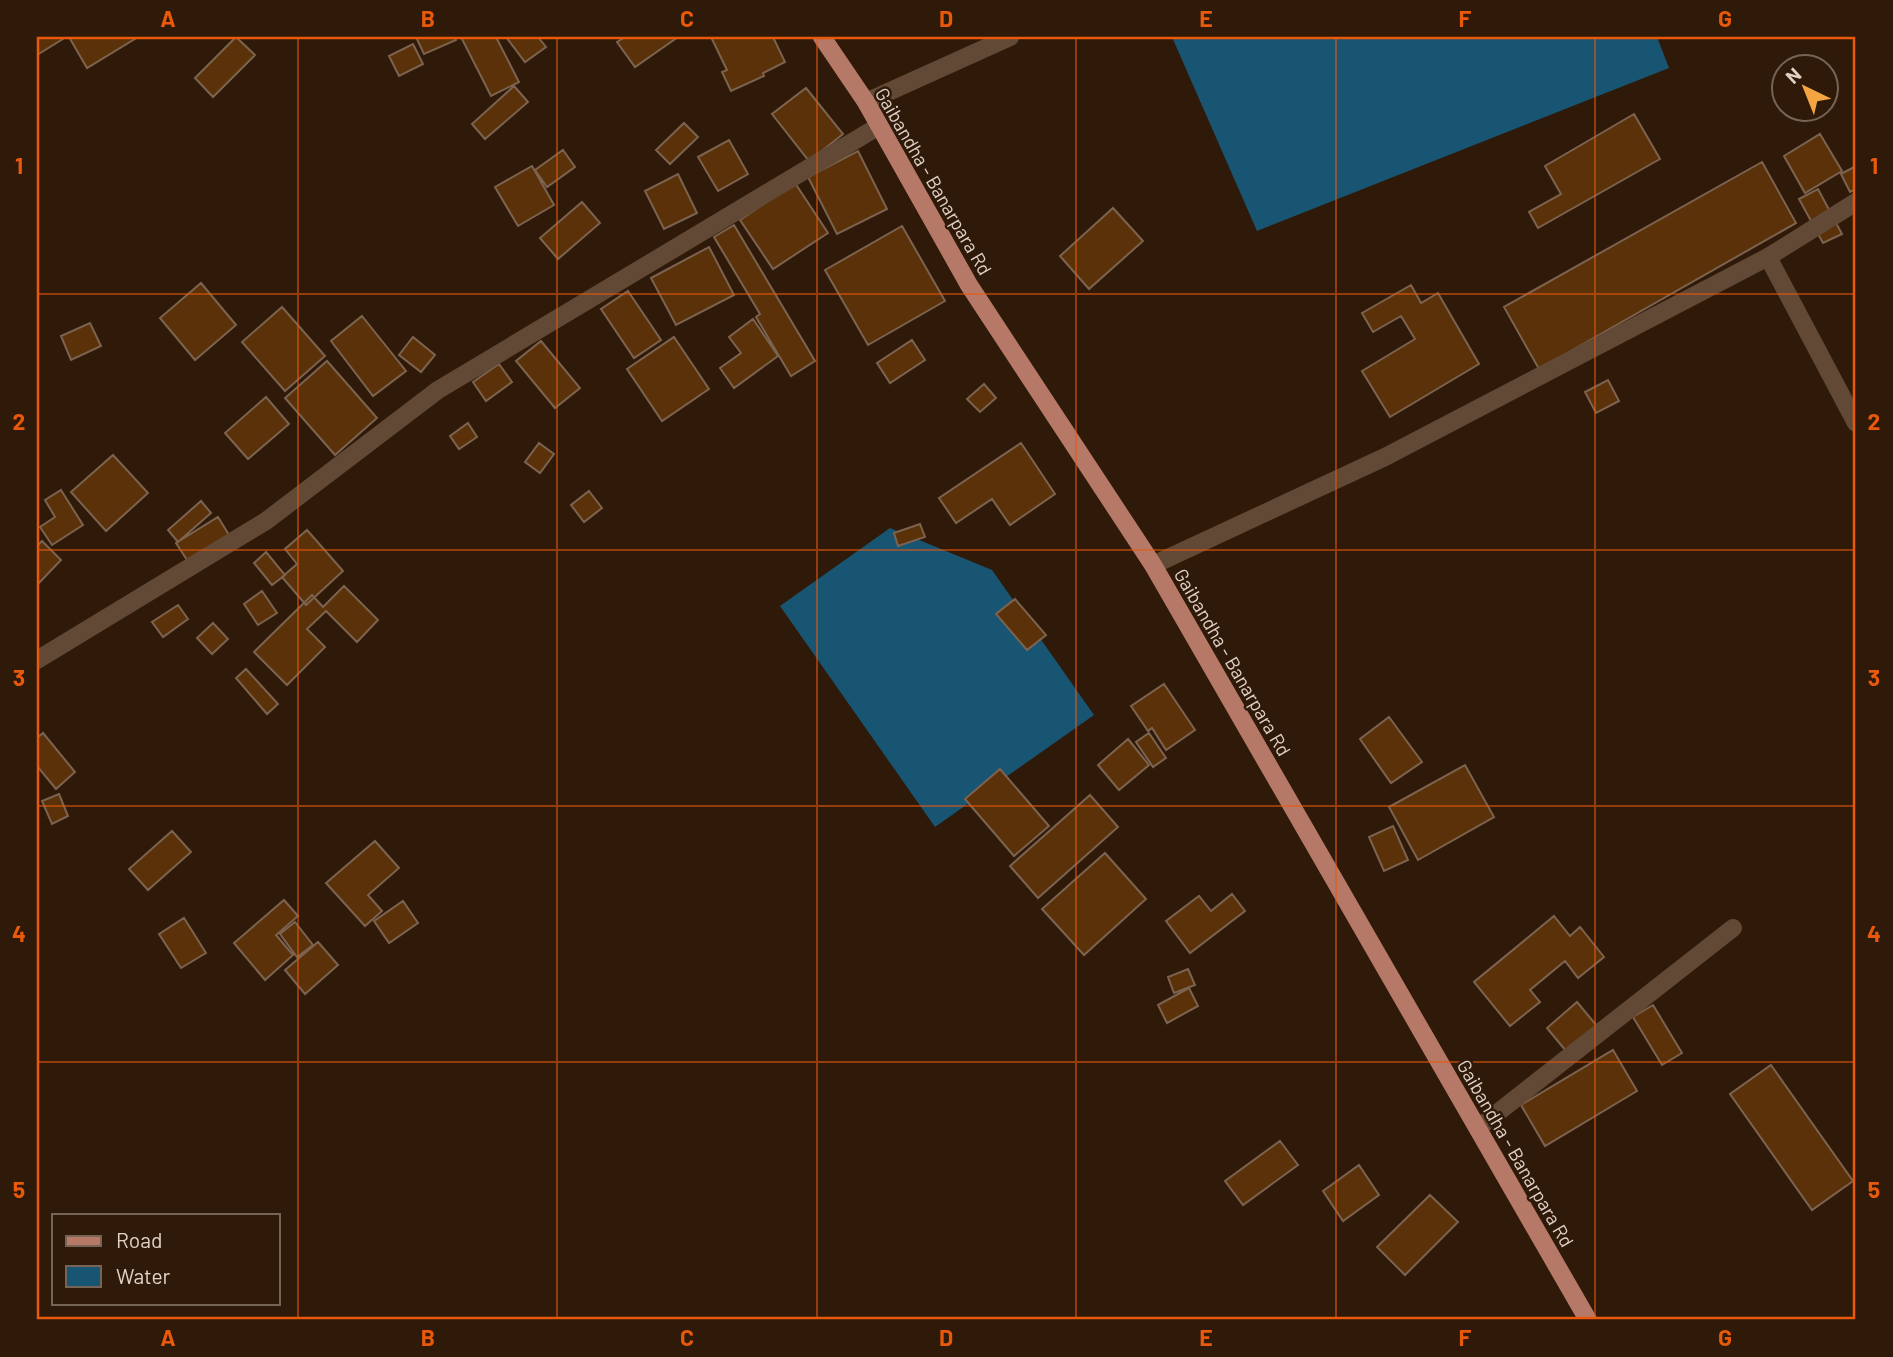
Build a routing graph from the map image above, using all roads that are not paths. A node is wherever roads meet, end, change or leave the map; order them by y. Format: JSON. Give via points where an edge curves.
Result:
{"nodes":[{"id":1,"x":822,"y":37,"type":"edge"},
{"id":2,"x":1010,"y":37,"type":"edge"},
{"id":3,"x":866,"y":102,"type":"junction"},
{"id":4,"x":879,"y":126,"type":"junction"},
{"id":5,"x":1856,"y":202,"type":"edge"},
{"id":6,"x":1768,"y":257,"type":"junction"},
{"id":7,"x":1856,"y":423,"type":"edge"},
{"id":8,"x":1153,"y":565,"type":"junction"},
{"id":9,"x":37,"y":660,"type":"edge"},
{"id":10,"x":1733,"y":928,"type":"dead end"},
{"id":11,"x":1478,"y":1128,"type":"junction"},
{"id":12,"x":1588,"y":1320,"type":"edge"}],
"edges":[{"from":1,"to":3,"type":"main road","name":"Gaibandha - Banarpara Rd"},
{"from":2,"to":3,"type":"street"},
{"from":3,"to":4,"type":"main road","name":"Gaibandha - Banarpara Rd"},
{"from":4,"to":8,"type":"main road","name":"Gaibandha - Banarpara Rd","via":[[968,285]]},
{"from":4,"to":9,"type":"street","via":[[438,390],[265,521]]},
{"from":5,"to":6,"type":"street"},
{"from":6,"to":7,"type":"street"},
{"from":6,"to":8,"type":"street","via":[[1385,457]]},
{"from":8,"to":11,"type":"main road","name":"Gaibandha - Banarpara Rd"},
{"from":10,"to":11,"type":"street"},
{"from":11,"to":12,"type":"main road","name":"Gaibandha - Banarpara Rd"}]}
